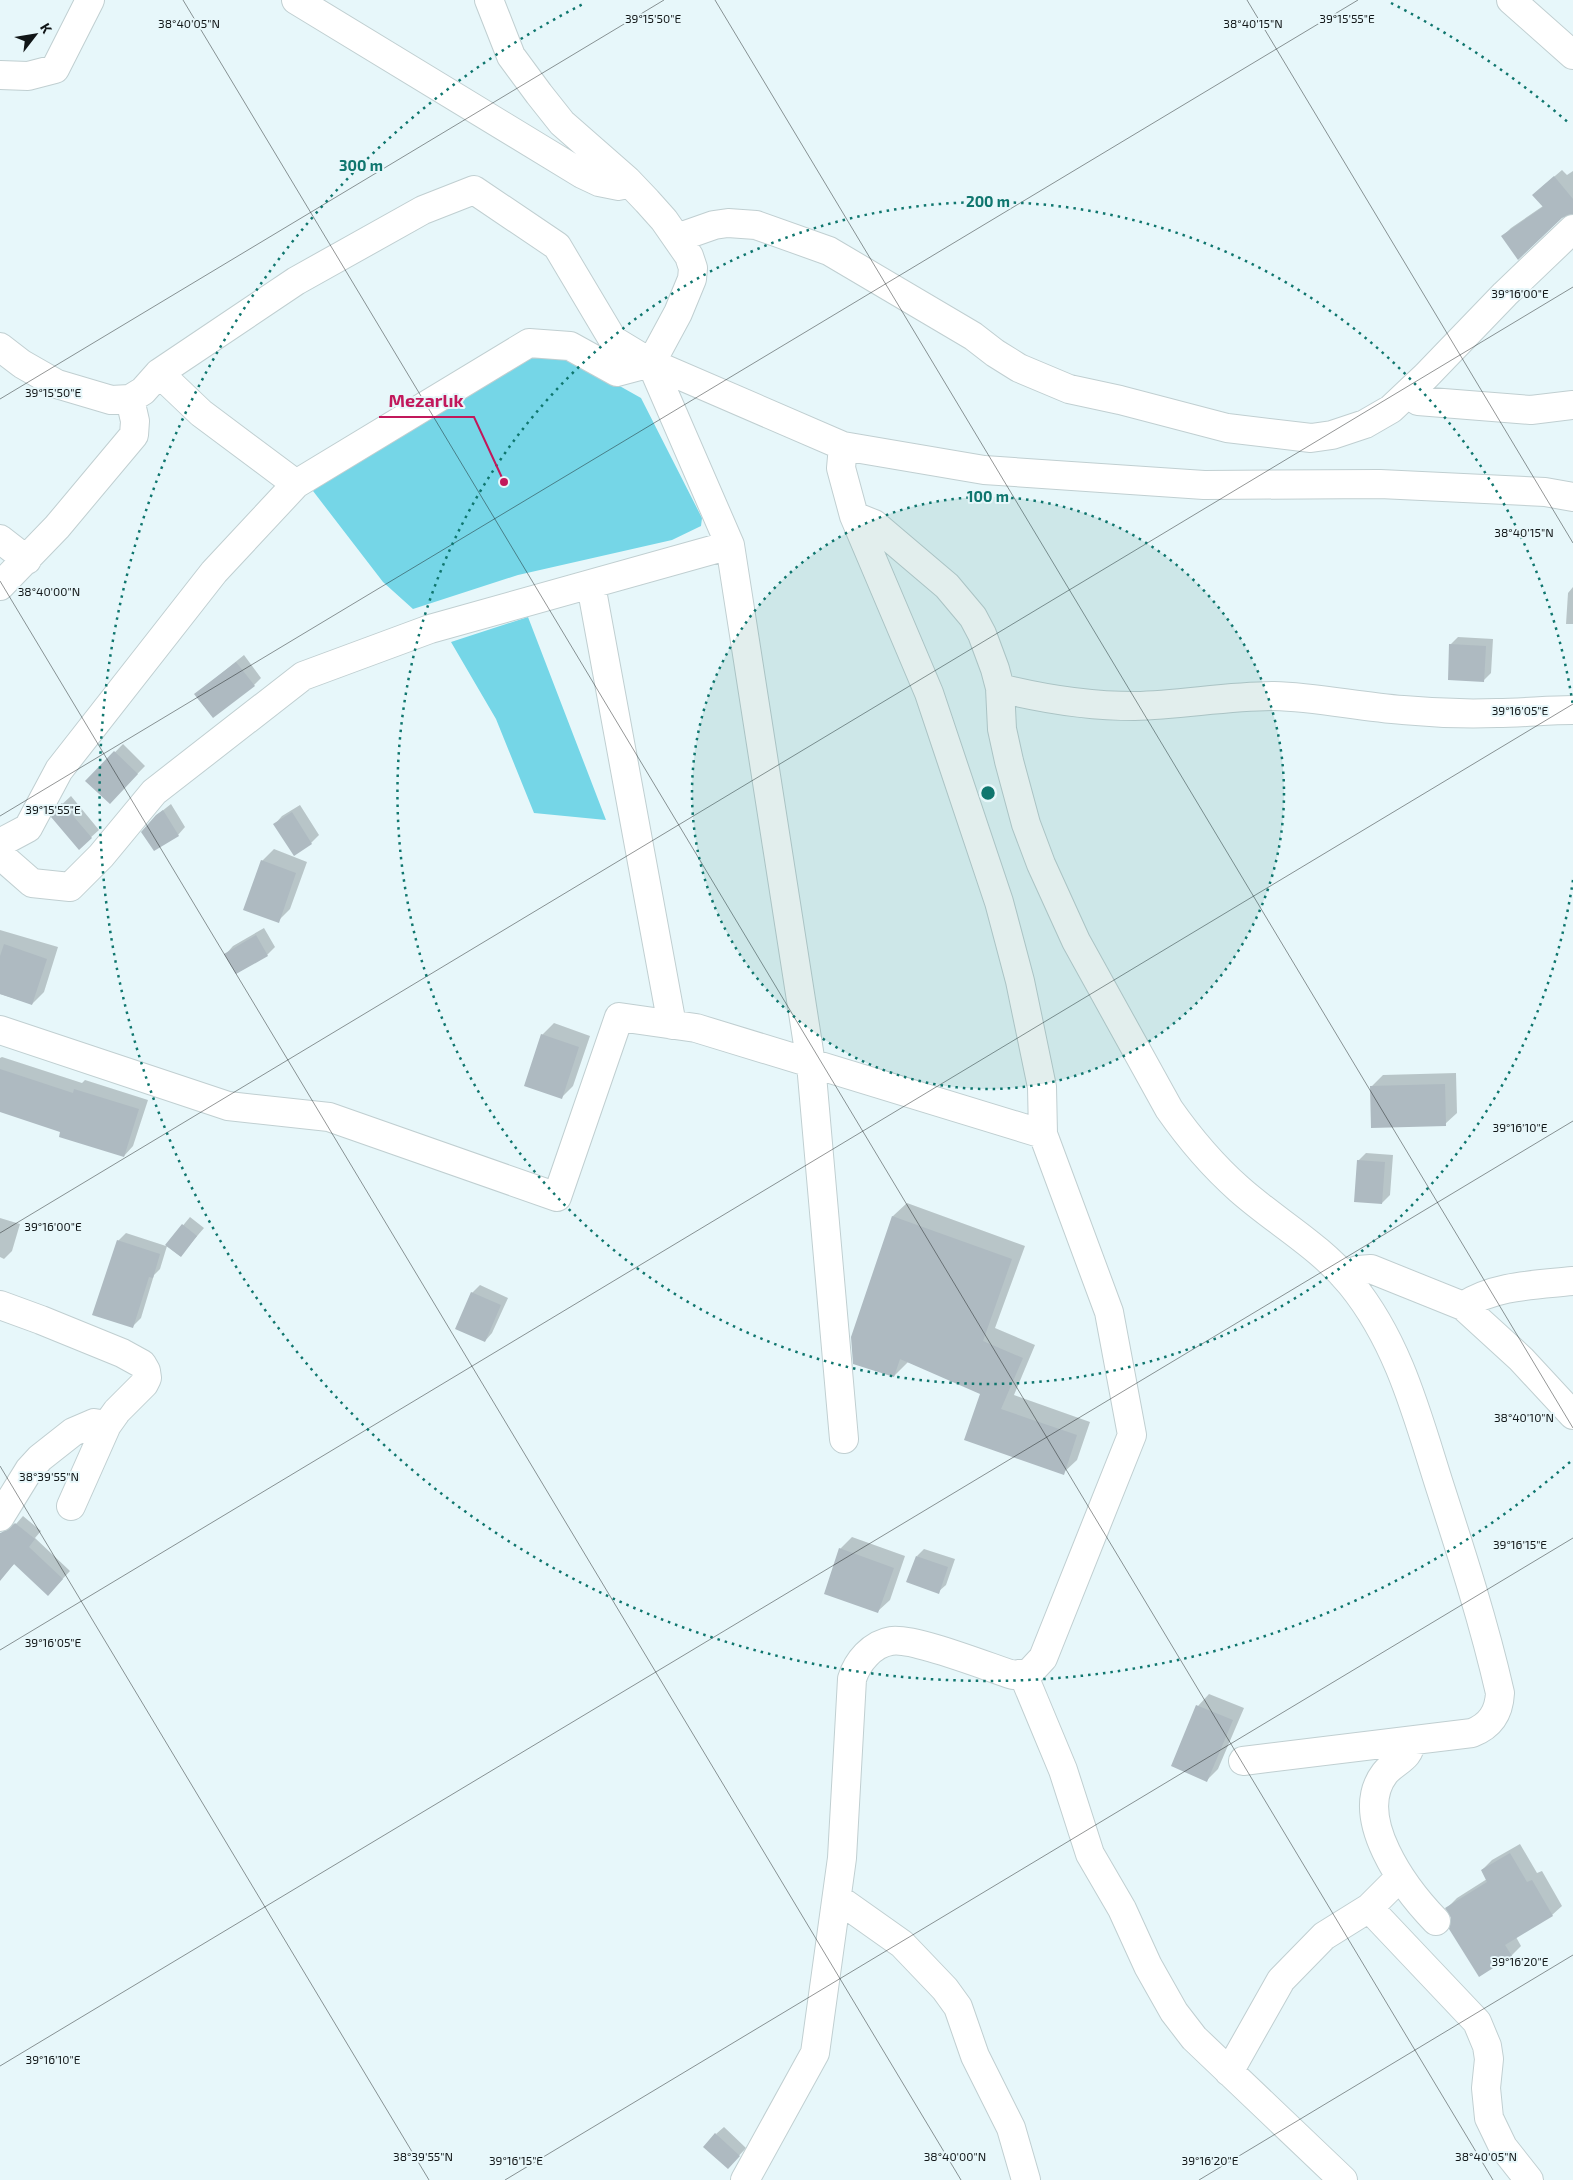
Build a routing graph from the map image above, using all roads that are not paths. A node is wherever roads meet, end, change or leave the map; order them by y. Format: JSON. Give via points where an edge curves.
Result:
{"nodes":[{"id":1,"x":90,"y":0,"type":"edge"},
{"id":2,"x":296,"y":0,"type":"edge"},
{"id":3,"x":489,"y":0,"type":"edge"},
{"id":4,"x":1511,"y":0,"type":"edge"},
{"id":5,"x":1573,"y":55,"type":"edge"},
{"id":6,"x":0,"y":75,"type":"edge"},
{"id":7,"x":627,"y":180,"type":"junction"},
{"id":8,"x":1573,"y":230,"type":"edge"},
{"id":9,"x":677,"y":238,"type":"junction"},
{"id":10,"x":0,"y":347,"type":"edge"},
{"id":11,"x":650,"y":363,"type":"junction"},
{"id":12,"x":159,"y":373,"type":"junction"},
{"id":13,"x":1408,"y":393,"type":"junction"},
{"id":14,"x":130,"y":399,"type":"junction"},
{"id":15,"x":1573,"y":405,"type":"edge"},
{"id":16,"x":844,"y":446,"type":"junction"},
{"id":17,"x":296,"y":484,"type":"junction"},
{"id":18,"x":1573,"y":497,"type":"edge"},
{"id":19,"x":854,"y":516,"type":"junction"},
{"id":20,"x":0,"y":539,"type":"edge"},
{"id":21,"x":730,"y":545,"type":"junction"},
{"id":22,"x":27,"y":560,"type":"junction"},
{"id":23,"x":591,"y":585,"type":"junction"},
{"id":24,"x":0,"y":586,"type":"edge"},
{"id":25,"x":1000,"y":688,"type":"junction"},
{"id":26,"x":1573,"y":710,"type":"edge"},
{"id":27,"x":0,"y":843,"type":"edge"},
{"id":28,"x":0,"y":855,"type":"edge"},
{"id":29,"x":672,"y":1025,"type":"junction"},
{"id":30,"x":0,"y":1030,"type":"edge"},
{"id":31,"x":812,"y":1064,"type":"junction"},
{"id":32,"x":1043,"y":1134,"type":"junction"},
{"id":33,"x":1343,"y":1276,"type":"junction"},
{"id":34,"x":1573,"y":1281,"type":"edge"},
{"id":35,"x":0,"y":1305,"type":"edge"},
{"id":36,"x":1464,"y":1306,"type":"junction"},
{"id":37,"x":1573,"y":1415,"type":"edge"},
{"id":38,"x":107,"y":1425,"type":"junction"},
{"id":39,"x":844,"y":1439,"type":"dead end"},
{"id":40,"x":71,"y":1506,"type":"dead end"},
{"id":41,"x":0,"y":1517,"type":"edge"},
{"id":42,"x":1023,"y":1674,"type":"junction"},
{"id":43,"x":1410,"y":1742,"type":"junction"},
{"id":44,"x":1243,"y":1761,"type":"dead end"},
{"id":45,"x":1400,"y":1877,"type":"junction"},
{"id":46,"x":837,"y":1898,"type":"junction"},
{"id":47,"x":1369,"y":1908,"type":"junction"},
{"id":48,"x":1436,"y":1921,"type":"dead end"},
{"id":49,"x":1229,"y":2072,"type":"junction"},
{"id":50,"x":745,"y":2180,"type":"edge"},
{"id":51,"x":1026,"y":2180,"type":"edge"},
{"id":52,"x":1343,"y":2180,"type":"edge"},
{"id":53,"x":1529,"y":2180,"type":"edge"}],
"edges":[{"from":1,"to":6,"type":"street","via":[[55,69],[28,76]]},
{"from":2,"to":7,"type":"street","via":[[582,174],[610,185],[619,186]]},
{"from":3,"to":7,"type":"street","via":[[511,56],[539,94],[562,123]]},
{"from":4,"to":5,"type":"street"},
{"from":7,"to":9,"type":"street"},
{"from":8,"to":13,"type":"street"},
{"from":9,"to":11,"type":"street","via":[[689,256],[692,279],[678,313]]},
{"from":9,"to":13,"type":"street","via":[[714,225],[756,225],[829,250],[974,336],[995,354],[1044,380],[1068,389],[1227,428],[1311,438],[1332,435],[1379,417]]},
{"from":10,"to":14,"type":"street","via":[[57,384],[111,400]]},
{"from":11,"to":12,"type":"street","via":[[613,340],[557,246],[474,190],[423,210],[296,281]]},
{"from":11,"to":16,"type":"street"},
{"from":11,"to":17,"type":"street","via":[[618,372],[570,346],[529,343]]},
{"from":11,"to":21,"type":"street"},
{"from":12,"to":14,"type":"street"},
{"from":12,"to":17,"type":"street","via":[[201,412]]},
{"from":13,"to":15,"type":"street","via":[[1418,401],[1531,410]]},
{"from":14,"to":22,"type":"street","via":[[135,421],[134,435]]},
{"from":16,"to":18,"type":"street","via":[[994,470],[1204,485],[1380,484],[1545,492]]},
{"from":16,"to":19,"type":"street","via":[[841,468]]},
{"from":17,"to":27,"type":"street","via":[[214,572],[59,770],[28,828]]},
{"from":19,"to":25,"type":"street","via":[[874,524],[942,581],[960,601],[973,617],[990,651]]},
{"from":19,"to":32,"type":"street","via":[[929,692],[999,902],[1020,981],[1042,1087]]},
{"from":20,"to":22,"type":"street"},
{"from":21,"to":23,"type":"street"},
{"from":21,"to":31,"type":"street"},
{"from":22,"to":24,"type":"street"},
{"from":23,"to":28,"type":"street","via":[[430,629],[303,676],[154,792],[101,856],[70,887],[32,884]]},
{"from":23,"to":29,"type":"street"},
{"from":25,"to":26,"type":"street","via":[[1098,705],[1135,706],[1226,697],[1276,696],[1449,713]]},
{"from":25,"to":33,"type":"street","via":[[1002,729],[1009,761],[1041,864],[1076,941],[1155,1085],[1186,1133],[1222,1173],[1318,1250]]},
{"from":29,"to":30,"type":"street","via":[[618,1016],[557,1198],[329,1117],[228,1106]]},
{"from":29,"to":31,"type":"street","via":[[696,1028]]},
{"from":31,"to":32,"type":"street"},
{"from":31,"to":39,"type":"street"},
{"from":32,"to":42,"type":"street","via":[[1109,1312],[1132,1435],[1043,1658],[1030,1672]]},
{"from":33,"to":36,"type":"street","via":[[1371,1269]]},
{"from":33,"to":43,"type":"street","via":[[1381,1328],[1406,1382],[1484,1625],[1500,1693],[1493,1718],[1480,1730]]},
{"from":34,"to":36,"type":"street","via":[[1512,1288],[1474,1299]]},
{"from":35,"to":38,"type":"street","via":[[142,1364],[147,1378],[144,1384]]},
{"from":36,"to":37,"type":"street","via":[[1521,1359]]},
{"from":38,"to":40,"type":"street"},
{"from":38,"to":41,"type":"street","via":[[94,1424],[72,1432],[40,1458]]},
{"from":42,"to":46,"type":"street","via":[[1013,1675],[911,1642],[891,1641],[864,1656],[855,1667],[852,1679]]},
{"from":42,"to":49,"type":"street","via":[[1063,1770],[1084,1839],[1097,1869],[1122,1909],[1174,2012],[1194,2038]]},
{"from":43,"to":44,"type":"street"},
{"from":43,"to":45,"type":"street","via":[[1407,1754],[1379,1783],[1374,1806],[1384,1846]]},
{"from":45,"to":47,"type":"street"},
{"from":45,"to":48,"type":"street"},
{"from":46,"to":50,"type":"street","via":[[815,2053]]},
{"from":46,"to":51,"type":"street","via":[[902,1944],[954,2001],[975,2056],[1010,2128]]},
{"from":47,"to":49,"type":"street","via":[[1324,1936],[1282,1980]]},
{"from":47,"to":53,"type":"street","via":[[1477,2022],[1489,2060],[1486,2088],[1489,2118],[1503,2147]]},
{"from":49,"to":52,"type":"street"}]}
